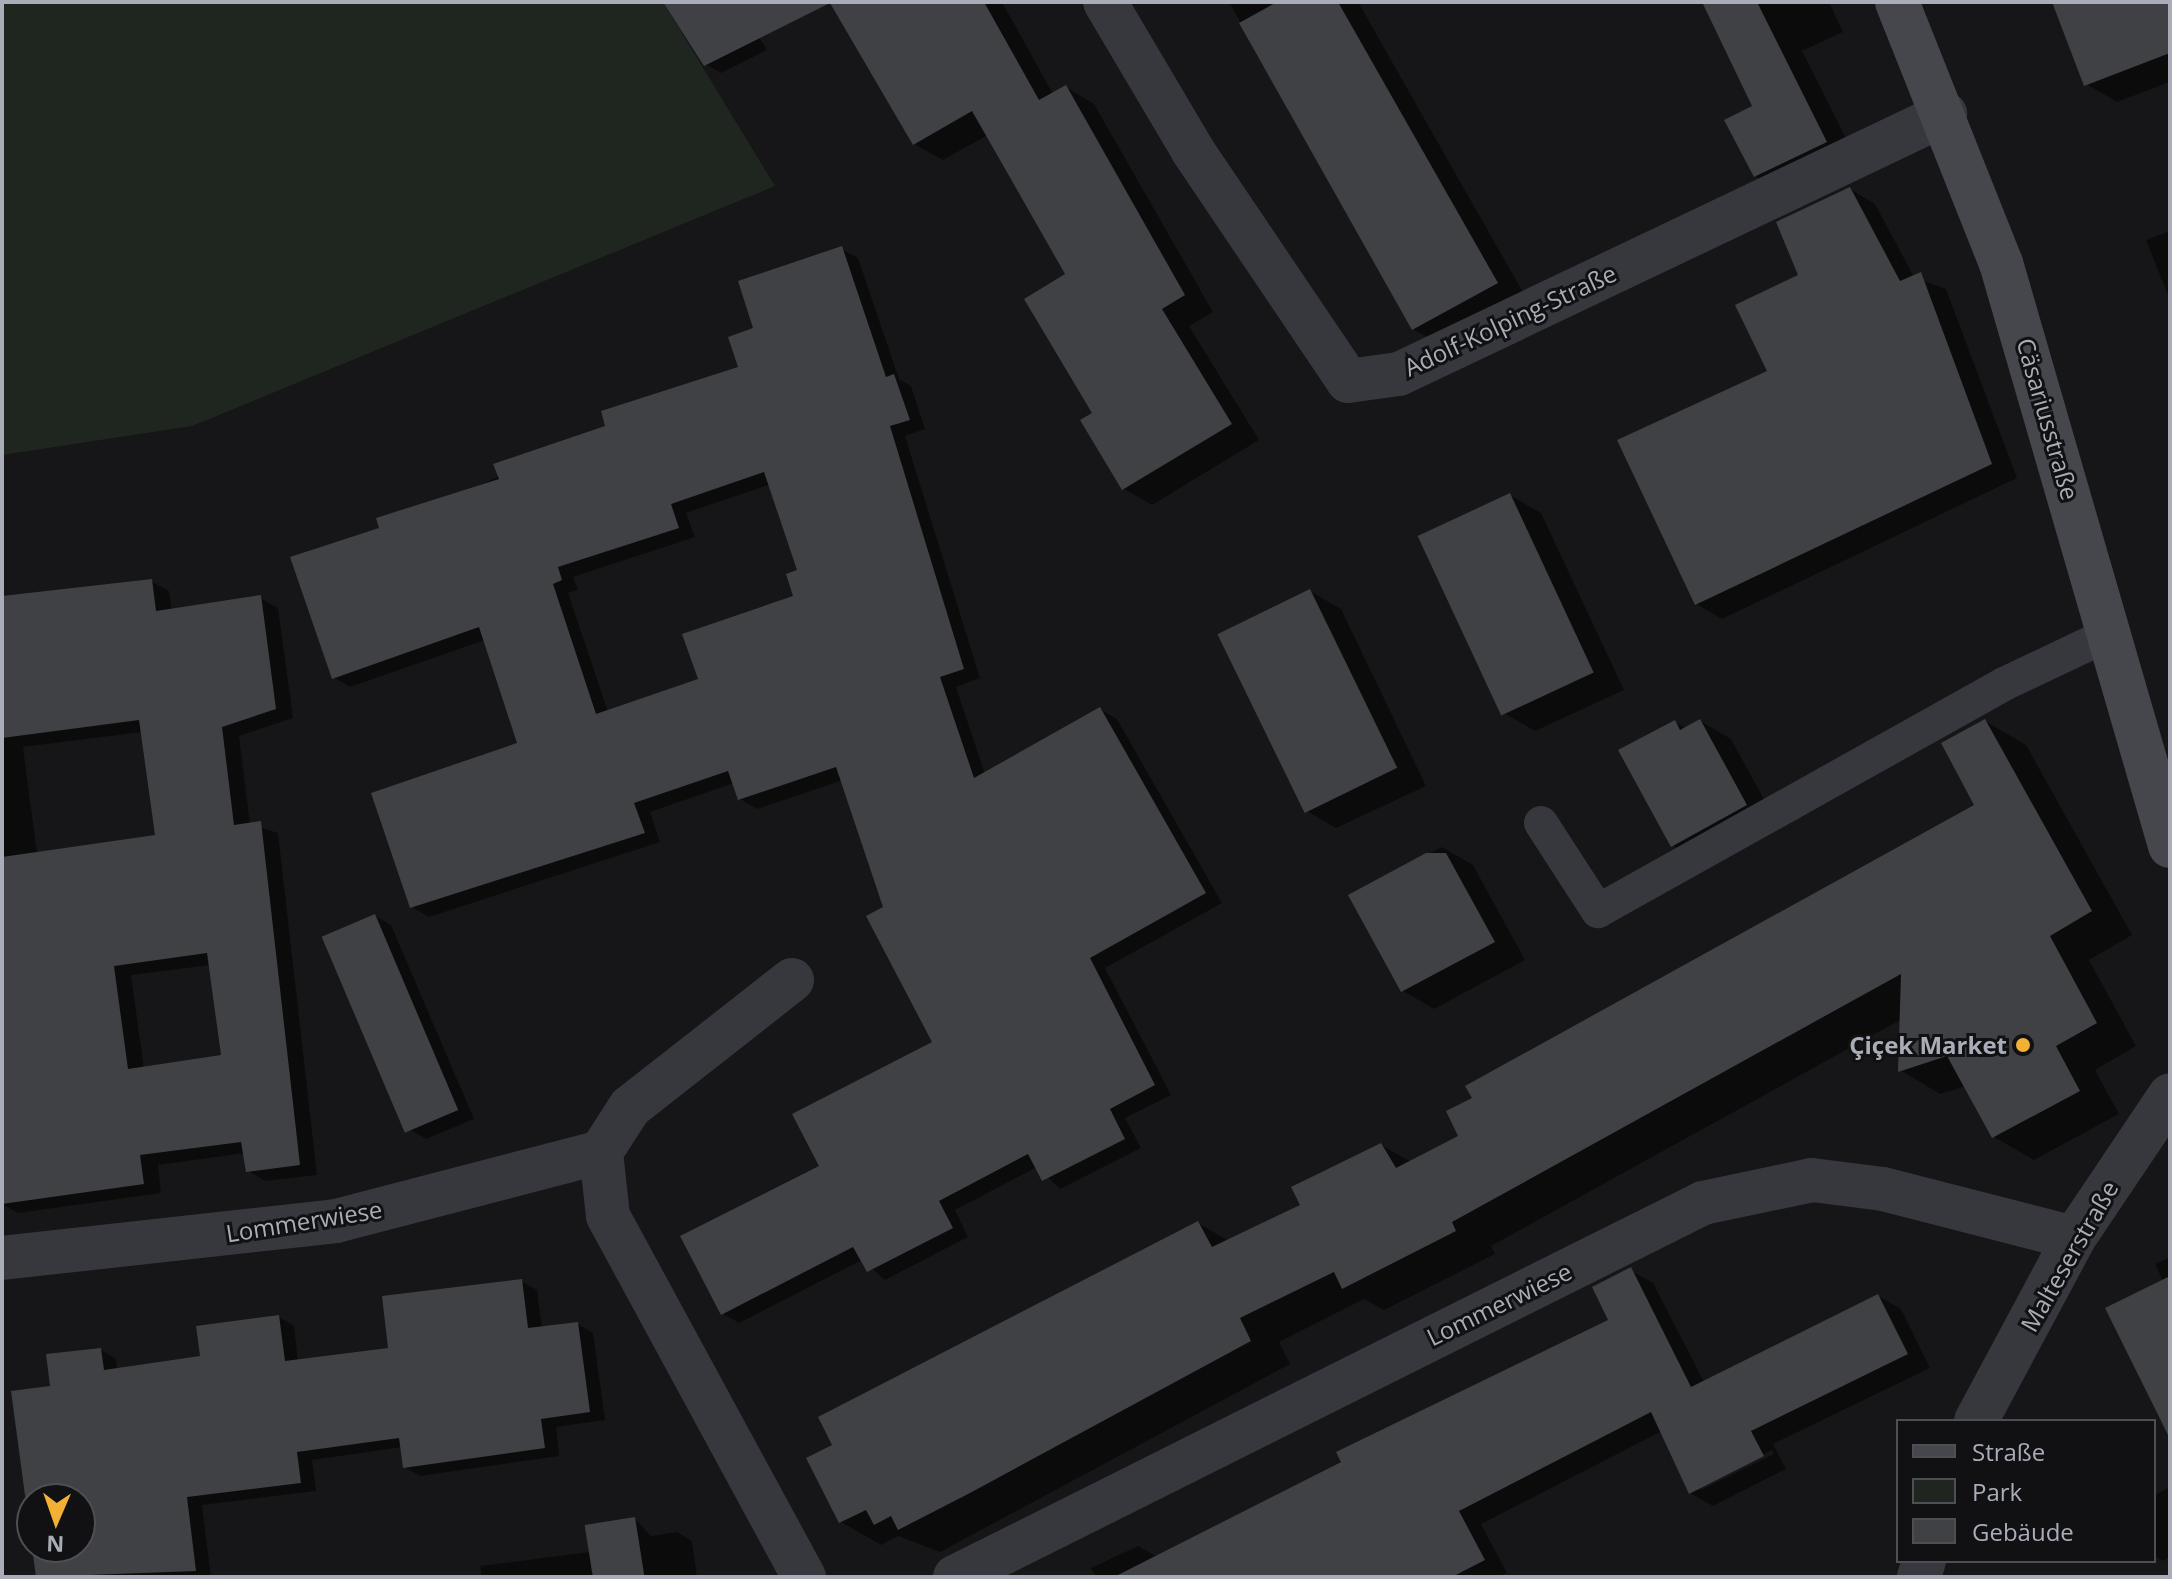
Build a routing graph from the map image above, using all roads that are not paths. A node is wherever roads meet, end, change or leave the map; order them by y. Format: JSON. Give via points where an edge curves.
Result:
{"nodes":[{"id":1,"x":1105,"y":2,"type":"edge"},
{"id":2,"x":1897,"y":2,"type":"edge"},
{"id":3,"x":1945,"y":114,"type":"junction"},
{"id":4,"x":2107,"y":635,"type":"junction"},
{"id":5,"x":1541,"y":823,"type":"dead end"},
{"id":6,"x":2170,"y":846,"type":"edge"},
{"id":7,"x":792,"y":980,"type":"dead end"},
{"id":8,"x":2170,"y":1095,"type":"edge"},
{"id":9,"x":601,"y":1152,"type":"junction"},
{"id":10,"x":2074,"y":1238,"type":"junction"},
{"id":11,"x":2,"y":1258,"type":"edge"},
{"id":12,"x":1977,"y":1419,"type":"edge"},
{"id":13,"x":804,"y":1577,"type":"edge"},
{"id":14,"x":955,"y":1577,"type":"edge"}],
"edges":[{"from":1,"to":3,"type":"street","name":"Adolf-Kolping-Straße","via":[[1210,177],[1348,381],[1399,374]]},
{"from":2,"to":3,"type":"main road","name":"Cäsariusstraße"},
{"from":3,"to":4,"type":"main road","name":"Cäsariusstraße","via":[[2001,263]]},
{"from":4,"to":5,"type":"lane","via":[[2004,684],[1598,911]]},
{"from":4,"to":6,"type":"main road","name":"Cäsariusstraße"},
{"from":7,"to":9,"type":"street","via":[[630,1107]]},
{"from":8,"to":10,"type":"street","name":"Malteserstraße"},
{"from":9,"to":11,"type":"street","name":"Lommerwiese","via":[[336,1221]]},
{"from":9,"to":13,"type":"street","via":[[608,1216]]},
{"from":10,"to":12,"type":"street","name":"Malteserstraße"},
{"from":10,"to":14,"type":"street","name":"Lommerwiese","via":[[1883,1189],[1812,1180],[1703,1203]]}]}
